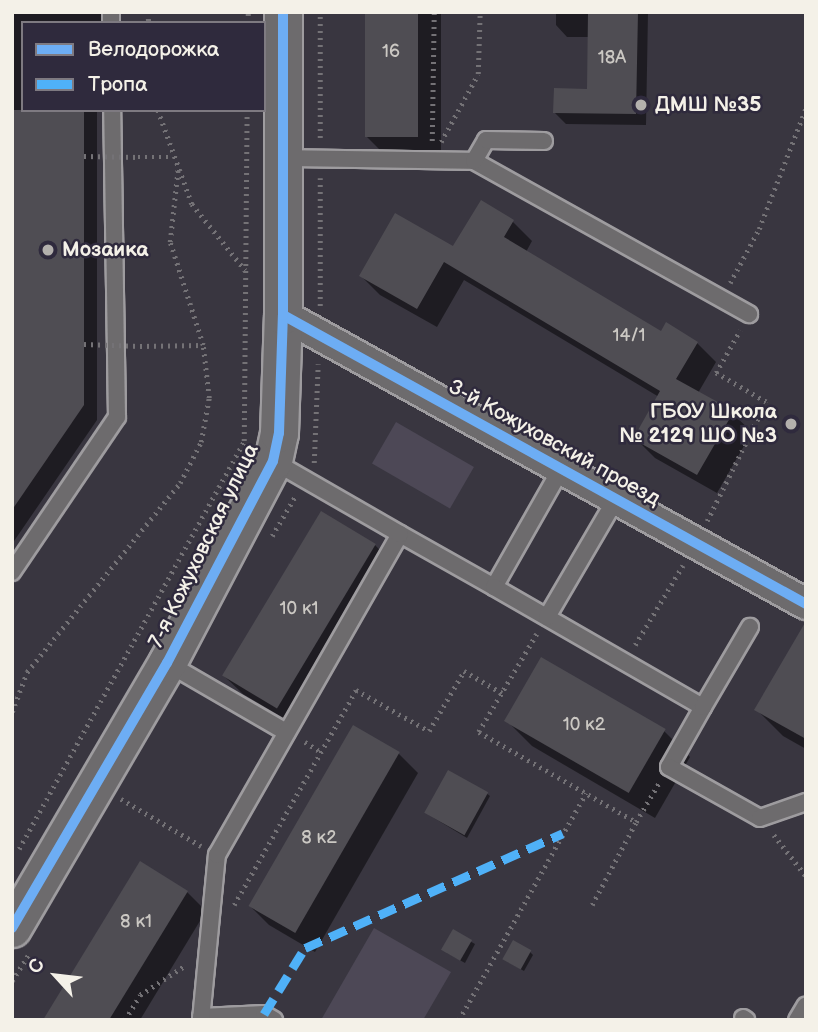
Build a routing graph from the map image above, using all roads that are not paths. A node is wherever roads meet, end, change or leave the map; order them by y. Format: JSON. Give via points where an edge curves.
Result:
{"nodes":[{"id":1,"x":283,"y":12,"type":"edge"},
{"id":2,"x":112,"y":112,"type":"edge"},
{"id":3,"x":544,"y":141,"type":"dead end"},
{"id":4,"x":284,"y":158,"type":"junction"},
{"id":5,"x":474,"y":161,"type":"junction"},
{"id":6,"x":749,"y":314,"type":"road end"},
{"id":7,"x":283,"y":315,"type":"junction"},
{"id":8,"x":272,"y":461,"type":"junction"},
{"id":9,"x":561,"y":469,"type":"junction"},
{"id":10,"x":615,"y":499,"type":"junction"},
{"id":11,"x":400,"y":534,"type":"junction"},
{"id":12,"x":12,"y":572,"type":"edge"},
{"id":13,"x":494,"y":587,"type":"junction"},
{"id":14,"x":806,"y":604,"type":"edge"},
{"id":15,"x":547,"y":617,"type":"junction"},
{"id":16,"x":750,"y":626,"type":"dead end"},
{"id":17,"x":167,"y":663,"type":"junction"},
{"id":18,"x":703,"y":707,"type":"junction"},
{"id":19,"x":285,"y":732,"type":"junction"},
{"id":20,"x":806,"y":802,"type":"edge"},
{"id":21,"x":22,"y":891,"type":"edge"},
{"id":22,"x":12,"y":928,"type":"edge"},
{"id":23,"x":806,"y":1005,"type":"edge"},
{"id":24,"x":201,"y":1018,"type":"edge"},
{"id":25,"x":274,"y":1020,"type":"edge"},
{"id":26,"x":797,"y":1020,"type":"edge"}],
"edges":[{"from":1,"to":4,"type":"street","name":"7-я Кожуховская улица"},
{"from":2,"to":12,"type":"lane","via":[[117,417]]},
{"from":3,"to":5,"type":"lane","via":[[486,140]]},
{"from":4,"to":5,"type":"lane"},
{"from":4,"to":7,"type":"street","name":"7-я Кожуховская улица"},
{"from":5,"to":6,"type":"lane"},
{"from":7,"to":8,"type":"street","name":"7-я Кожуховская улица","via":[[279,433]]},
{"from":7,"to":9,"type":"street","name":"3-й Кожуховский проезд"},
{"from":8,"to":11,"type":"lane"},
{"from":8,"to":17,"type":"street","name":"7-я Кожуховская улица"},
{"from":9,"to":10,"type":"street","name":"3-й Кожуховский проезд"},
{"from":9,"to":13,"type":"lane"},
{"from":10,"to":14,"type":"street","name":"3-й Кожуховский проезд"},
{"from":10,"to":15,"type":"lane"},
{"from":11,"to":13,"type":"lane"},
{"from":11,"to":19,"type":"lane"},
{"from":13,"to":15,"type":"lane"},
{"from":15,"to":18,"type":"lane"},
{"from":16,"to":18,"type":"lane"},
{"from":17,"to":19,"type":"lane"},
{"from":17,"to":21,"type":"street","name":"7-я Кожуховская улица"},
{"from":18,"to":20,"type":"lane","via":[[669,767],[760,818]]},
{"from":19,"to":24,"type":"lane","via":[[217,855]]},
{"from":21,"to":22,"type":"street","name":"7-я Кожуховская улица"},
{"from":23,"to":26,"type":"lane"},
{"from":24,"to":25,"type":"lane","via":[[264,1014]]}]}
